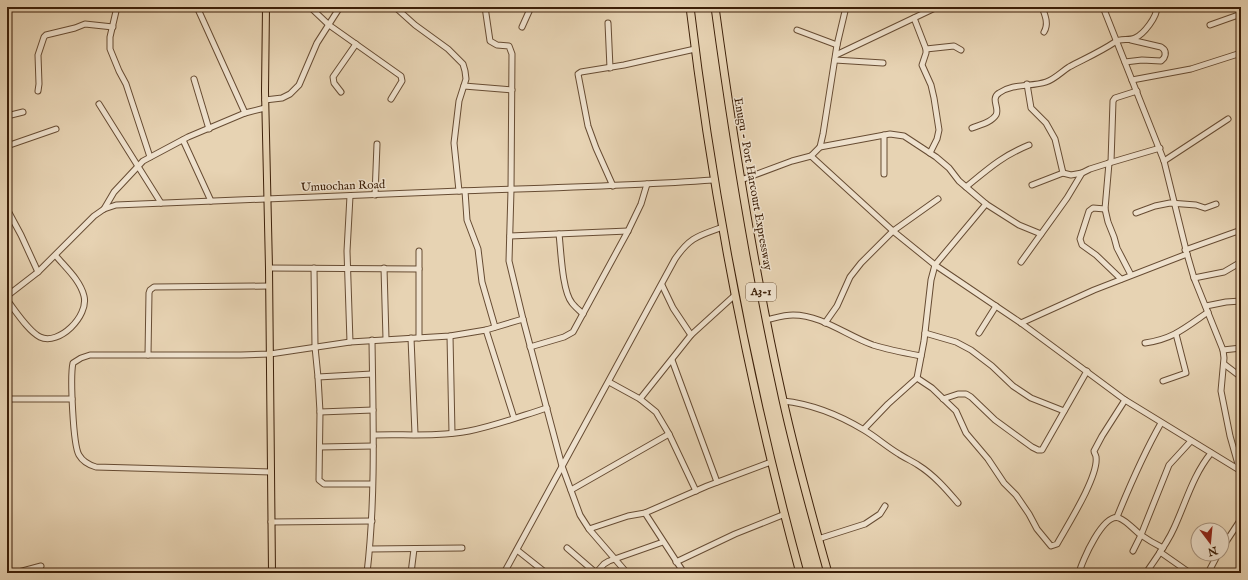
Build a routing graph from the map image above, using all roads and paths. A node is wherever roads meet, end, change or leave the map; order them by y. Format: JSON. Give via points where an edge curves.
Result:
{"nodes":[{"id":1,"x":117,"y":7,"type":"edge"},
{"id":2,"x":197,"y":7,"type":"edge"},
{"id":3,"x":266,"y":7,"type":"edge"},
{"id":4,"x":310,"y":7,"type":"edge"},
{"id":5,"x":340,"y":7,"type":"edge"},
{"id":6,"x":395,"y":7,"type":"edge"},
{"id":7,"x":485,"y":7,"type":"edge"},
{"id":8,"x":531,"y":7,"type":"edge"},
{"id":9,"x":690,"y":7,"type":"edge"},
{"id":10,"x":715,"y":7,"type":"edge"},
{"id":11,"x":846,"y":7,"type":"edge"},
{"id":12,"x":937,"y":7,"type":"edge"},
{"id":13,"x":1042,"y":7,"type":"edge"},
{"id":14,"x":1102,"y":7,"type":"edge"},
{"id":15,"x":1157,"y":7,"type":"edge"},
{"id":16,"x":1241,"y":14,"type":"edge"},
{"id":17,"x":914,"y":18,"type":"junction"},
{"id":18,"x":608,"y":23,"type":"dead end"},
{"id":19,"x":329,"y":25,"type":"junction"},
{"id":20,"x":1210,"y":25,"type":"dead end"},
{"id":21,"x":113,"y":27,"type":"junction"},
{"id":22,"x":522,"y":27,"type":"dead end"},
{"id":23,"x":797,"y":30,"type":"dead end"},
{"id":24,"x":1044,"y":32,"type":"dead end"},
{"id":25,"x":1128,"y":40,"type":"junction"},
{"id":26,"x":1117,"y":41,"type":"junction"},
{"id":27,"x":356,"y":44,"type":"junction"},
{"id":28,"x":837,"y":45,"type":"junction"},
{"id":29,"x":695,"y":49,"type":"junction"},
{"id":30,"x":926,"y":49,"type":"junction"},
{"id":31,"x":961,"y":50,"type":"dead end"},
{"id":32,"x":1241,"y":53,"type":"edge"},
{"id":33,"x":836,"y":57,"type":"junction"},
{"id":34,"x":1125,"y":62,"type":"junction"},
{"id":35,"x":883,"y":63,"type":"dead end"},
{"id":36,"x":610,"y":68,"type":"junction"},
{"id":37,"x":194,"y":79,"type":"dead end"},
{"id":38,"x":1132,"y":80,"type":"junction"},
{"id":39,"x":1027,"y":84,"type":"junction"},
{"id":40,"x":464,"y":86,"type":"junction"},
{"id":41,"x":512,"y":90,"type":"junction"},
{"id":42,"x":38,"y":91,"type":"dead end"},
{"id":43,"x":341,"y":92,"type":"dead end"},
{"id":44,"x":1137,"y":92,"type":"junction"},
{"id":45,"x":391,"y":99,"type":"dead end"},
{"id":46,"x":265,"y":100,"type":"junction"},
{"id":47,"x":99,"y":104,"type":"dead end"},
{"id":48,"x":265,"y":108,"type":"junction"},
{"id":49,"x":23,"y":112,"type":"dead end"},
{"id":50,"x":245,"y":113,"type":"junction"},
{"id":51,"x":7,"y":116,"type":"edge"},
{"id":52,"x":1228,"y":119,"type":"dead end"},
{"id":53,"x":972,"y":128,"type":"dead end"},
{"id":54,"x":56,"y":129,"type":"dead end"},
{"id":55,"x":209,"y":129,"type":"junction"},
{"id":56,"x":884,"y":135,"type":"junction"},
{"id":57,"x":183,"y":140,"type":"junction"},
{"id":58,"x":377,"y":144,"type":"dead end"},
{"id":59,"x":1029,"y":145,"type":"dead end"},
{"id":60,"x":7,"y":146,"type":"edge"},
{"id":61,"x":820,"y":146,"type":"junction"},
{"id":62,"x":1160,"y":148,"type":"junction"},
{"id":63,"x":930,"y":153,"type":"junction"},
{"id":64,"x":811,"y":156,"type":"junction"},
{"id":65,"x":150,"y":157,"type":"junction"},
{"id":66,"x":1164,"y":161,"type":"junction"},
{"id":67,"x":1110,"y":162,"type":"junction"},
{"id":68,"x":138,"y":166,"type":"junction"},
{"id":69,"x":1063,"y":173,"type":"junction"},
{"id":70,"x":1082,"y":173,"type":"junction"},
{"id":71,"x":884,"y":174,"type":"dead end"},
{"id":72,"x":1071,"y":175,"type":"junction"},
{"id":73,"x":714,"y":180,"type":"junction"},
{"id":74,"x":741,"y":180,"type":"junction"},
{"id":75,"x":647,"y":184,"type":"junction"},
{"id":76,"x":1076,"y":184,"type":"junction"},
{"id":77,"x":1032,"y":185,"type":"dead end"},
{"id":78,"x":613,"y":186,"type":"junction"},
{"id":79,"x":966,"y":187,"type":"junction"},
{"id":80,"x":511,"y":190,"type":"junction"},
{"id":81,"x":459,"y":191,"type":"junction"},
{"id":82,"x":465,"y":191,"type":"junction"},
{"id":83,"x":375,"y":195,"type":"junction"},
{"id":84,"x":350,"y":196,"type":"junction"},
{"id":85,"x":268,"y":198,"type":"junction"},
{"id":86,"x":938,"y":198,"type":"dead end"},
{"id":87,"x":211,"y":201,"type":"junction"},
{"id":88,"x":161,"y":203,"type":"junction"},
{"id":89,"x":986,"y":204,"type":"junction"},
{"id":90,"x":1175,"y":204,"type":"junction"},
{"id":91,"x":1216,"y":204,"type":"dead end"},
{"id":92,"x":104,"y":209,"type":"junction"},
{"id":93,"x":1105,"y":209,"type":"junction"},
{"id":94,"x":7,"y":210,"type":"edge"},
{"id":95,"x":1136,"y":213,"type":"dead end"},
{"id":96,"x":723,"y":227,"type":"junction"},
{"id":97,"x":1241,"y":230,"type":"edge"},
{"id":98,"x":628,"y":231,"type":"junction"},
{"id":99,"x":893,"y":231,"type":"junction"},
{"id":100,"x":559,"y":234,"type":"junction"},
{"id":101,"x":1041,"y":234,"type":"junction"},
{"id":102,"x":510,"y":236,"type":"junction"},
{"id":103,"x":419,"y":251,"type":"dead end"},
{"id":104,"x":1186,"y":252,"type":"junction"},
{"id":105,"x":56,"y":256,"type":"junction"},
{"id":106,"x":1021,"y":262,"type":"dead end"},
{"id":107,"x":1241,"y":262,"type":"edge"},
{"id":108,"x":935,"y":265,"type":"junction"},
{"id":109,"x":269,"y":268,"type":"junction"},
{"id":110,"x":314,"y":268,"type":"junction"},
{"id":111,"x":347,"y":268,"type":"junction"},
{"id":112,"x":384,"y":268,"type":"junction"},
{"id":113,"x":419,"y":269,"type":"junction"},
{"id":114,"x":38,"y":272,"type":"junction"},
{"id":115,"x":1131,"y":275,"type":"junction"},
{"id":116,"x":1194,"y":278,"type":"junction"},
{"id":117,"x":1121,"y":279,"type":"junction"},
{"id":118,"x":662,"y":285,"type":"junction"},
{"id":119,"x":269,"y":286,"type":"junction"},
{"id":120,"x":735,"y":295,"type":"junction"},
{"id":121,"x":7,"y":296,"type":"edge"},
{"id":122,"x":7,"y":300,"type":"edge"},
{"id":123,"x":1241,"y":301,"type":"edge"},
{"id":124,"x":996,"y":306,"type":"junction"},
{"id":125,"x":1207,"y":309,"type":"junction"},
{"id":126,"x":583,"y":314,"type":"junction"},
{"id":127,"x":523,"y":319,"type":"junction"},
{"id":128,"x":766,"y":320,"type":"junction"},
{"id":129,"x":825,"y":322,"type":"junction"},
{"id":130,"x":1021,"y":323,"type":"junction"},
{"id":131,"x":495,"y":328,"type":"junction"},
{"id":132,"x":486,"y":330,"type":"junction"},
{"id":133,"x":925,"y":333,"type":"junction"},
{"id":134,"x":979,"y":333,"type":"dead end"},
{"id":135,"x":1176,"y":334,"type":"junction"},
{"id":136,"x":691,"y":335,"type":"junction"},
{"id":137,"x":450,"y":336,"type":"junction"},
{"id":138,"x":411,"y":338,"type":"junction"},
{"id":139,"x":419,"y":338,"type":"junction"},
{"id":140,"x":386,"y":339,"type":"junction"},
{"id":141,"x":372,"y":340,"type":"junction"},
{"id":142,"x":350,"y":342,"type":"junction"},
{"id":143,"x":1145,"y":343,"type":"dead end"},
{"id":144,"x":315,"y":347,"type":"junction"},
{"id":145,"x":530,"y":347,"type":"junction"},
{"id":146,"x":1241,"y":348,"type":"edge"},
{"id":147,"x":1223,"y":350,"type":"junction"},
{"id":148,"x":270,"y":354,"type":"junction"},
{"id":149,"x":148,"y":355,"type":"junction"},
{"id":150,"x":921,"y":356,"type":"junction"},
{"id":151,"x":672,"y":360,"type":"junction"},
{"id":152,"x":1224,"y":364,"type":"junction"},
{"id":153,"x":1087,"y":371,"type":"junction"},
{"id":154,"x":372,"y":374,"type":"junction"},
{"id":155,"x":318,"y":377,"type":"junction"},
{"id":156,"x":1241,"y":377,"type":"edge"},
{"id":157,"x":917,"y":378,"type":"junction"},
{"id":158,"x":1163,"y":381,"type":"dead end"},
{"id":159,"x":609,"y":382,"type":"junction"},
{"id":160,"x":7,"y":399,"type":"edge"},
{"id":161,"x":72,"y":399,"type":"junction"},
{"id":162,"x":640,"y":399,"type":"junction"},
{"id":163,"x":943,"y":399,"type":"junction"},
{"id":164,"x":1125,"y":400,"type":"junction"},
{"id":165,"x":783,"y":401,"type":"junction"},
{"id":166,"x":546,"y":408,"type":"junction"},
{"id":167,"x":373,"y":410,"type":"junction"},
{"id":168,"x":1064,"y":411,"type":"junction"},
{"id":169,"x":320,"y":412,"type":"junction"},
{"id":170,"x":514,"y":418,"type":"junction"},
{"id":171,"x":1161,"y":423,"type":"junction"},
{"id":172,"x":864,"y":430,"type":"junction"},
{"id":173,"x":452,"y":433,"type":"junction"},
{"id":174,"x":415,"y":434,"type":"junction"},
{"id":175,"x":669,"y":434,"type":"junction"},
{"id":176,"x":374,"y":435,"type":"junction"},
{"id":177,"x":1191,"y":441,"type":"junction"},
{"id":178,"x":373,"y":446,"type":"junction"},
{"id":179,"x":320,"y":447,"type":"junction"},
{"id":180,"x":1212,"y":453,"type":"junction"},
{"id":181,"x":772,"y":462,"type":"junction"},
{"id":182,"x":562,"y":466,"type":"junction"},
{"id":183,"x":1241,"y":471,"type":"edge"},
{"id":184,"x":271,"y":472,"type":"junction"},
{"id":185,"x":717,"y":482,"type":"junction"},
{"id":186,"x":372,"y":484,"type":"junction"},
{"id":187,"x":571,"y":490,"type":"junction"},
{"id":188,"x":696,"y":490,"type":"junction"},
{"id":189,"x":958,"y":503,"type":"dead end"},
{"id":190,"x":885,"y":506,"type":"dead end"},
{"id":191,"x":645,"y":513,"type":"junction"},
{"id":192,"x":785,"y":514,"type":"junction"},
{"id":193,"x":1117,"y":517,"type":"junction"},
{"id":194,"x":1241,"y":519,"type":"edge"},
{"id":195,"x":372,"y":521,"type":"junction"},
{"id":196,"x":271,"y":522,"type":"junction"},
{"id":197,"x":589,"y":529,"type":"junction"},
{"id":198,"x":1141,"y":535,"type":"junction"},
{"id":199,"x":1230,"y":536,"type":"edge"},
{"id":200,"x":818,"y":539,"type":"junction"},
{"id":201,"x":663,"y":542,"type":"junction"},
{"id":202,"x":462,"y":548,"type":"dead end"},
{"id":203,"x":567,"y":548,"type":"dead end"},
{"id":204,"x":370,"y":549,"type":"junction"},
{"id":205,"x":414,"y":549,"type":"junction"},
{"id":206,"x":517,"y":550,"type":"junction"},
{"id":207,"x":1161,"y":550,"type":"junction"},
{"id":208,"x":1133,"y":551,"type":"dead end"},
{"id":209,"x":615,"y":560,"type":"junction"},
{"id":210,"x":676,"y":562,"type":"junction"},
{"id":211,"x":1214,"y":562,"type":"edge"},
{"id":212,"x":41,"y":566,"type":"dead end"},
{"id":213,"x":15,"y":573,"type":"edge"},
{"id":214,"x":272,"y":573,"type":"edge"},
{"id":215,"x":367,"y":573,"type":"edge"},
{"id":216,"x":411,"y":573,"type":"edge"},
{"id":217,"x":504,"y":573,"type":"edge"},
{"id":218,"x":546,"y":573,"type":"edge"},
{"id":219,"x":627,"y":573,"type":"edge"},
{"id":220,"x":684,"y":573,"type":"edge"},
{"id":221,"x":800,"y":573,"type":"edge"},
{"id":222,"x":828,"y":573,"type":"edge"},
{"id":223,"x":1079,"y":573,"type":"edge"},
{"id":224,"x":1146,"y":573,"type":"edge"},
{"id":225,"x":1190,"y":573,"type":"edge"},
{"id":226,"x":1208,"y":573,"type":"edge"}],
"edges":[{"from":1,"to":21,"type":"street"},
{"from":2,"to":50,"type":"street"},
{"from":3,"to":46,"type":"main road"},
{"from":4,"to":19,"type":"street"},
{"from":5,"to":19,"type":"street"},
{"from":6,"to":40,"type":"street","via":[[463,64],[466,70]]},
{"from":7,"to":41,"type":"street","via":[[490,41],[511,48]]},
{"from":8,"to":22,"type":"street"},
{"from":9,"to":29,"type":"highway","number":"A3-1"},
{"from":10,"to":74,"type":"highway","name":"Enugu - Port Harcourt Expressway","number":"A3-1"},
{"from":11,"to":28,"type":"street"},
{"from":12,"to":17,"type":"street"},
{"from":13,"to":24,"type":"street","via":[[1046,23]]},
{"from":14,"to":26,"type":"street"},
{"from":15,"to":25,"type":"street","via":[[1149,25],[1136,38]]},
{"from":16,"to":20,"type":"street"},
{"from":17,"to":30,"type":"street"},
{"from":17,"to":33,"type":"street"},
{"from":18,"to":36,"type":"street"},
{"from":19,"to":27,"type":"street"},
{"from":19,"to":46,"type":"street","via":[[317,43],[295,90],[282,98]]},
{"from":21,"to":42,"type":"street","via":[[85,24],[46,35],[38,55]]},
{"from":21,"to":65,"type":"street","via":[[110,49],[126,84]]},
{"from":23,"to":28,"type":"street"},
{"from":25,"to":26,"type":"street"},
{"from":25,"to":34,"type":"street","via":[[1161,46],[1166,54],[1161,61]]},
{"from":26,"to":34,"type":"street"},
{"from":26,"to":39,"type":"street","via":[[1048,81]]},
{"from":27,"to":43,"type":"street","via":[[333,77]]},
{"from":27,"to":45,"type":"street","via":[[401,76],[402,81]]},
{"from":28,"to":33,"type":"street"},
{"from":29,"to":36,"type":"street"},
{"from":29,"to":73,"type":"highway","number":"A3-1"},
{"from":30,"to":31,"type":"street","via":[[954,46]]},
{"from":30,"to":63,"type":"street","via":[[922,65],[931,85],[939,130]]},
{"from":32,"to":38,"type":"street","via":[[1191,69]]},
{"from":33,"to":35,"type":"street"},
{"from":33,"to":61,"type":"street"},
{"from":34,"to":38,"type":"street"},
{"from":36,"to":78,"type":"street","via":[[578,74],[588,126]]},
{"from":37,"to":55,"type":"street"},
{"from":38,"to":44,"type":"street"},
{"from":39,"to":53,"type":"street","via":[[998,94],[995,100],[996,116]]},
{"from":39,"to":69,"type":"street","via":[[1031,108],[1046,123],[1055,139]]},
{"from":40,"to":41,"type":"street"},
{"from":40,"to":81,"type":"street","via":[[459,101],[454,143]]},
{"from":41,"to":80,"type":"street"},
{"from":44,"to":62,"type":"street"},
{"from":44,"to":67,"type":"street","via":[[1115,98],[1113,101]]},
{"from":46,"to":48,"type":"main road"},
{"from":47,"to":68,"type":"street"},
{"from":48,"to":50,"type":"street"},
{"from":48,"to":85,"type":"main road"},
{"from":49,"to":51,"type":"street"},
{"from":50,"to":55,"type":"street"},
{"from":52,"to":66,"type":"street"},
{"from":54,"to":60,"type":"street"},
{"from":55,"to":57,"type":"street"},
{"from":56,"to":61,"type":"street"},
{"from":56,"to":63,"type":"street","via":[[904,136]]},
{"from":56,"to":71,"type":"street"},
{"from":57,"to":65,"type":"street"},
{"from":57,"to":87,"type":"street"},
{"from":58,"to":83,"type":"street"},
{"from":59,"to":79,"type":"street","via":[[998,160]]},
{"from":61,"to":64,"type":"street"},
{"from":62,"to":66,"type":"street"},
{"from":62,"to":67,"type":"street"},
{"from":63,"to":79,"type":"street","via":[[949,168]]},
{"from":64,"to":74,"type":"street"},
{"from":64,"to":99,"type":"street"},
{"from":65,"to":68,"type":"street"},
{"from":66,"to":90,"type":"street"},
{"from":67,"to":70,"type":"street"},
{"from":67,"to":93,"type":"street"},
{"from":68,"to":88,"type":"street"},
{"from":68,"to":92,"type":"street","via":[[114,192]]},
{"from":69,"to":72,"type":"street"},
{"from":69,"to":77,"type":"street"},
{"from":70,"to":72,"type":"street"},
{"from":70,"to":76,"type":"street"},
{"from":72,"to":76,"type":"street"},
{"from":73,"to":75,"type":"street","name":"Umuochan Road"},
{"from":73,"to":96,"type":"highway","number":"A3-1"},
{"from":74,"to":128,"type":"highway","name":"Enugu - Port Harcourt Expressway","number":"A3-1"},
{"from":75,"to":78,"type":"street","name":"Umuochan Road"},
{"from":75,"to":98,"type":"street"},
{"from":76,"to":101,"type":"street"},
{"from":78,"to":80,"type":"street","name":"Umuochan Road"},
{"from":79,"to":89,"type":"street"},
{"from":80,"to":82,"type":"street","name":"Umuochan Road"},
{"from":80,"to":102,"type":"street"},
{"from":81,"to":82,"type":"street","name":"Umuochan Road"},
{"from":81,"to":83,"type":"street","name":"Umuochan Road"},
{"from":82,"to":131,"type":"street","via":[[467,220],[478,249],[482,282]]},
{"from":83,"to":84,"type":"street","name":"Umuochan Road"},
{"from":84,"to":85,"type":"street","name":"Umuochan Road"},
{"from":84,"to":111,"type":"street"},
{"from":85,"to":87,"type":"street","name":"Umuochan Road"},
{"from":85,"to":109,"type":"main road"},
{"from":86,"to":99,"type":"street"},
{"from":87,"to":88,"type":"street","name":"Umuochan Road"},
{"from":88,"to":92,"type":"street","name":"Umuochan Road","via":[[116,205]]},
{"from":89,"to":101,"type":"street","via":[[1019,225]]},
{"from":89,"to":108,"type":"street"},
{"from":90,"to":91,"type":"street","via":[[1205,208]]},
{"from":90,"to":95,"type":"street","via":[[1165,204]]},
{"from":90,"to":104,"type":"street"},
{"from":92,"to":105,"type":"street","name":"Umuochan Road"},
{"from":93,"to":115,"type":"street","via":[[1117,248]]},
{"from":93,"to":117,"type":"street","via":[[1093,208],[1089,211],[1080,239],[1082,245]]},
{"from":94,"to":114,"type":"street"},
{"from":96,"to":118,"type":"street","via":[[698,236],[687,244],[675,259]]},
{"from":96,"to":120,"type":"highway","number":"A3-1"},
{"from":97,"to":104,"type":"street"},
{"from":98,"to":100,"type":"street"},
{"from":98,"to":126,"type":"street"},
{"from":99,"to":108,"type":"street"},
{"from":99,"to":129,"type":"street","via":[[850,277],[839,302]]},
{"from":100,"to":102,"type":"street"},
{"from":100,"to":126,"type":"street","via":[[565,284],[571,302]]},
{"from":101,"to":106,"type":"street"},
{"from":102,"to":127,"type":"street","via":[[509,260]]},
{"from":103,"to":113,"type":"street"},
{"from":104,"to":115,"type":"street"},
{"from":104,"to":116,"type":"street"},
{"from":105,"to":114,"type":"street","name":"Umuochan Road"},
{"from":105,"to":122,"type":"street","via":[[78,284],[85,304],[81,315],[65,332],[56,337],[41,338]]},
{"from":107,"to":116,"type":"street","via":[[1224,272]]},
{"from":108,"to":124,"type":"street"},
{"from":108,"to":133,"type":"street"},
{"from":109,"to":110,"type":"street"},
{"from":109,"to":119,"type":"main road"},
{"from":110,"to":111,"type":"street"},
{"from":110,"to":144,"type":"street"},
{"from":111,"to":112,"type":"street"},
{"from":111,"to":142,"type":"street"},
{"from":112,"to":113,"type":"street"},
{"from":112,"to":140,"type":"street"},
{"from":113,"to":139,"type":"street"},
{"from":114,"to":121,"type":"street","name":"Umuochan Road"},
{"from":115,"to":117,"type":"street"},
{"from":116,"to":125,"type":"street"},
{"from":117,"to":130,"type":"street"},
{"from":118,"to":136,"type":"street"},
{"from":118,"to":159,"type":"street"},
{"from":119,"to":148,"type":"main road"},
{"from":119,"to":149,"type":"street","via":[[152,288],[149,293]]},
{"from":120,"to":136,"type":"street"},
{"from":120,"to":181,"type":"highway","number":"A3-1"},
{"from":123,"to":125,"type":"street","via":[[1226,302]]},
{"from":124,"to":130,"type":"street"},
{"from":124,"to":134,"type":"street"},
{"from":125,"to":135,"type":"street"},
{"from":125,"to":147,"type":"street"},
{"from":126,"to":145,"type":"street","via":[[569,336]]},
{"from":127,"to":131,"type":"street"},
{"from":127,"to":145,"type":"street"},
{"from":128,"to":129,"type":"street","via":[[795,315]]},
{"from":128,"to":165,"type":"highway","name":"Enugu - Port Harcourt Expressway","number":"A3-1"},
{"from":129,"to":150,"type":"street","via":[[874,346]]},
{"from":130,"to":153,"type":"street"},
{"from":131,"to":132,"type":"street"},
{"from":132,"to":137,"type":"street"},
{"from":132,"to":170,"type":"street"},
{"from":133,"to":150,"type":"street"},
{"from":133,"to":168,"type":"street","via":[[956,342],[971,350],[1031,398]]},
{"from":135,"to":143,"type":"street","via":[[1163,340]]},
{"from":135,"to":158,"type":"street","via":[[1186,372]]},
{"from":136,"to":151,"type":"street"},
{"from":137,"to":139,"type":"street"},
{"from":137,"to":173,"type":"street"},
{"from":138,"to":139,"type":"street"},
{"from":138,"to":140,"type":"street"},
{"from":138,"to":174,"type":"street"},
{"from":140,"to":141,"type":"street"},
{"from":141,"to":142,"type":"street"},
{"from":141,"to":154,"type":"street"},
{"from":142,"to":144,"type":"street"},
{"from":144,"to":148,"type":"street"},
{"from":144,"to":155,"type":"street"},
{"from":145,"to":166,"type":"street"},
{"from":146,"to":147,"type":"street"},
{"from":147,"to":152,"type":"street"},
{"from":148,"to":149,"type":"street"},
{"from":148,"to":184,"type":"main road"},
{"from":149,"to":161,"type":"street","via":[[90,355],[76,360],[72,369]]},
{"from":150,"to":157,"type":"street"},
{"from":151,"to":162,"type":"street"},
{"from":151,"to":185,"type":"street"},
{"from":152,"to":156,"type":"street"},
{"from":152,"to":183,"type":"street","via":[[1221,391],[1230,436]]},
{"from":153,"to":164,"type":"street"},
{"from":153,"to":168,"type":"street"},
{"from":154,"to":155,"type":"street"},
{"from":154,"to":167,"type":"street"},
{"from":155,"to":169,"type":"street"},
{"from":157,"to":163,"type":"street"},
{"from":157,"to":172,"type":"street"},
{"from":159,"to":162,"type":"street"},
{"from":159,"to":182,"type":"street"},
{"from":160,"to":161,"type":"street"},
{"from":161,"to":184,"type":"street","via":[[76,447],[80,457],[90,465]]},
{"from":162,"to":175,"type":"street","via":[[656,412]]},
{"from":163,"to":164,"type":"street","via":[[956,411],[966,433],[1016,495],[1051,546],[1057,544],[1080,503],[1095,466],[1094,451]]},
{"from":163,"to":168,"type":"street","via":[[966,394],[995,420],[1038,450],[1044,447]]},
{"from":164,"to":171,"type":"street"},
{"from":165,"to":172,"type":"street","via":[[799,402],[830,412]]},
{"from":165,"to":200,"type":"highway","name":"Enugu - Port Harcourt Expressway","number":"A3-1"},
{"from":166,"to":170,"type":"street"},
{"from":166,"to":182,"type":"street"},
{"from":167,"to":169,"type":"street"},
{"from":167,"to":176,"type":"street"},
{"from":169,"to":179,"type":"street"},
{"from":170,"to":173,"type":"street"},
{"from":171,"to":177,"type":"street"},
{"from":171,"to":193,"type":"street","via":[[1144,453]]},
{"from":172,"to":189,"type":"street","via":[[932,475]]},
{"from":173,"to":174,"type":"street"},
{"from":174,"to":176,"type":"street"},
{"from":175,"to":187,"type":"street"},
{"from":175,"to":188,"type":"street"},
{"from":176,"to":178,"type":"street"},
{"from":177,"to":180,"type":"street"},
{"from":177,"to":198,"type":"street","via":[[1170,465]]},
{"from":178,"to":179,"type":"street"},
{"from":178,"to":186,"type":"street"},
{"from":179,"to":186,"type":"street","via":[[319,476],[322,483]]},
{"from":180,"to":183,"type":"street"},
{"from":180,"to":207,"type":"street","via":[[1202,464],[1176,526]]},
{"from":181,"to":185,"type":"street"},
{"from":181,"to":192,"type":"highway","number":"A3-1"},
{"from":182,"to":187,"type":"street"},
{"from":182,"to":206,"type":"street"},
{"from":184,"to":196,"type":"main road"},
{"from":185,"to":188,"type":"street"},
{"from":186,"to":195,"type":"street"},
{"from":187,"to":197,"type":"street","via":[[580,515]]},
{"from":188,"to":191,"type":"street"},
{"from":190,"to":200,"type":"street","via":[[880,514],[865,524]]},
{"from":191,"to":197,"type":"street"},
{"from":191,"to":201,"type":"street"},
{"from":192,"to":210,"type":"street"},
{"from":192,"to":221,"type":"highway","number":"A3-1"},
{"from":193,"to":198,"type":"street"},
{"from":193,"to":223,"type":"street","via":[[1108,520],[1100,531],[1085,554]]},
{"from":194,"to":199,"type":"street"},
{"from":195,"to":196,"type":"street"},
{"from":195,"to":204,"type":"street"},
{"from":196,"to":214,"type":"main road"},
{"from":197,"to":209,"type":"street"},
{"from":198,"to":207,"type":"street"},
{"from":198,"to":208,"type":"street"},
{"from":200,"to":222,"type":"highway","name":"Enugu - Port Harcourt Expressway","number":"A3-1"},
{"from":201,"to":209,"type":"street"},
{"from":201,"to":210,"type":"street"},
{"from":202,"to":205,"type":"street"},
{"from":203,"to":209,"type":"street","via":[[596,573],[604,564]]},
{"from":204,"to":205,"type":"street"},
{"from":204,"to":215,"type":"street"},
{"from":205,"to":216,"type":"street"},
{"from":206,"to":217,"type":"street"},
{"from":206,"to":218,"type":"street"},
{"from":207,"to":224,"type":"street"},
{"from":207,"to":225,"type":"street"},
{"from":209,"to":219,"type":"street"},
{"from":210,"to":220,"type":"street"},
{"from":211,"to":226,"type":"street"},
{"from":212,"to":213,"type":"street"}]}
